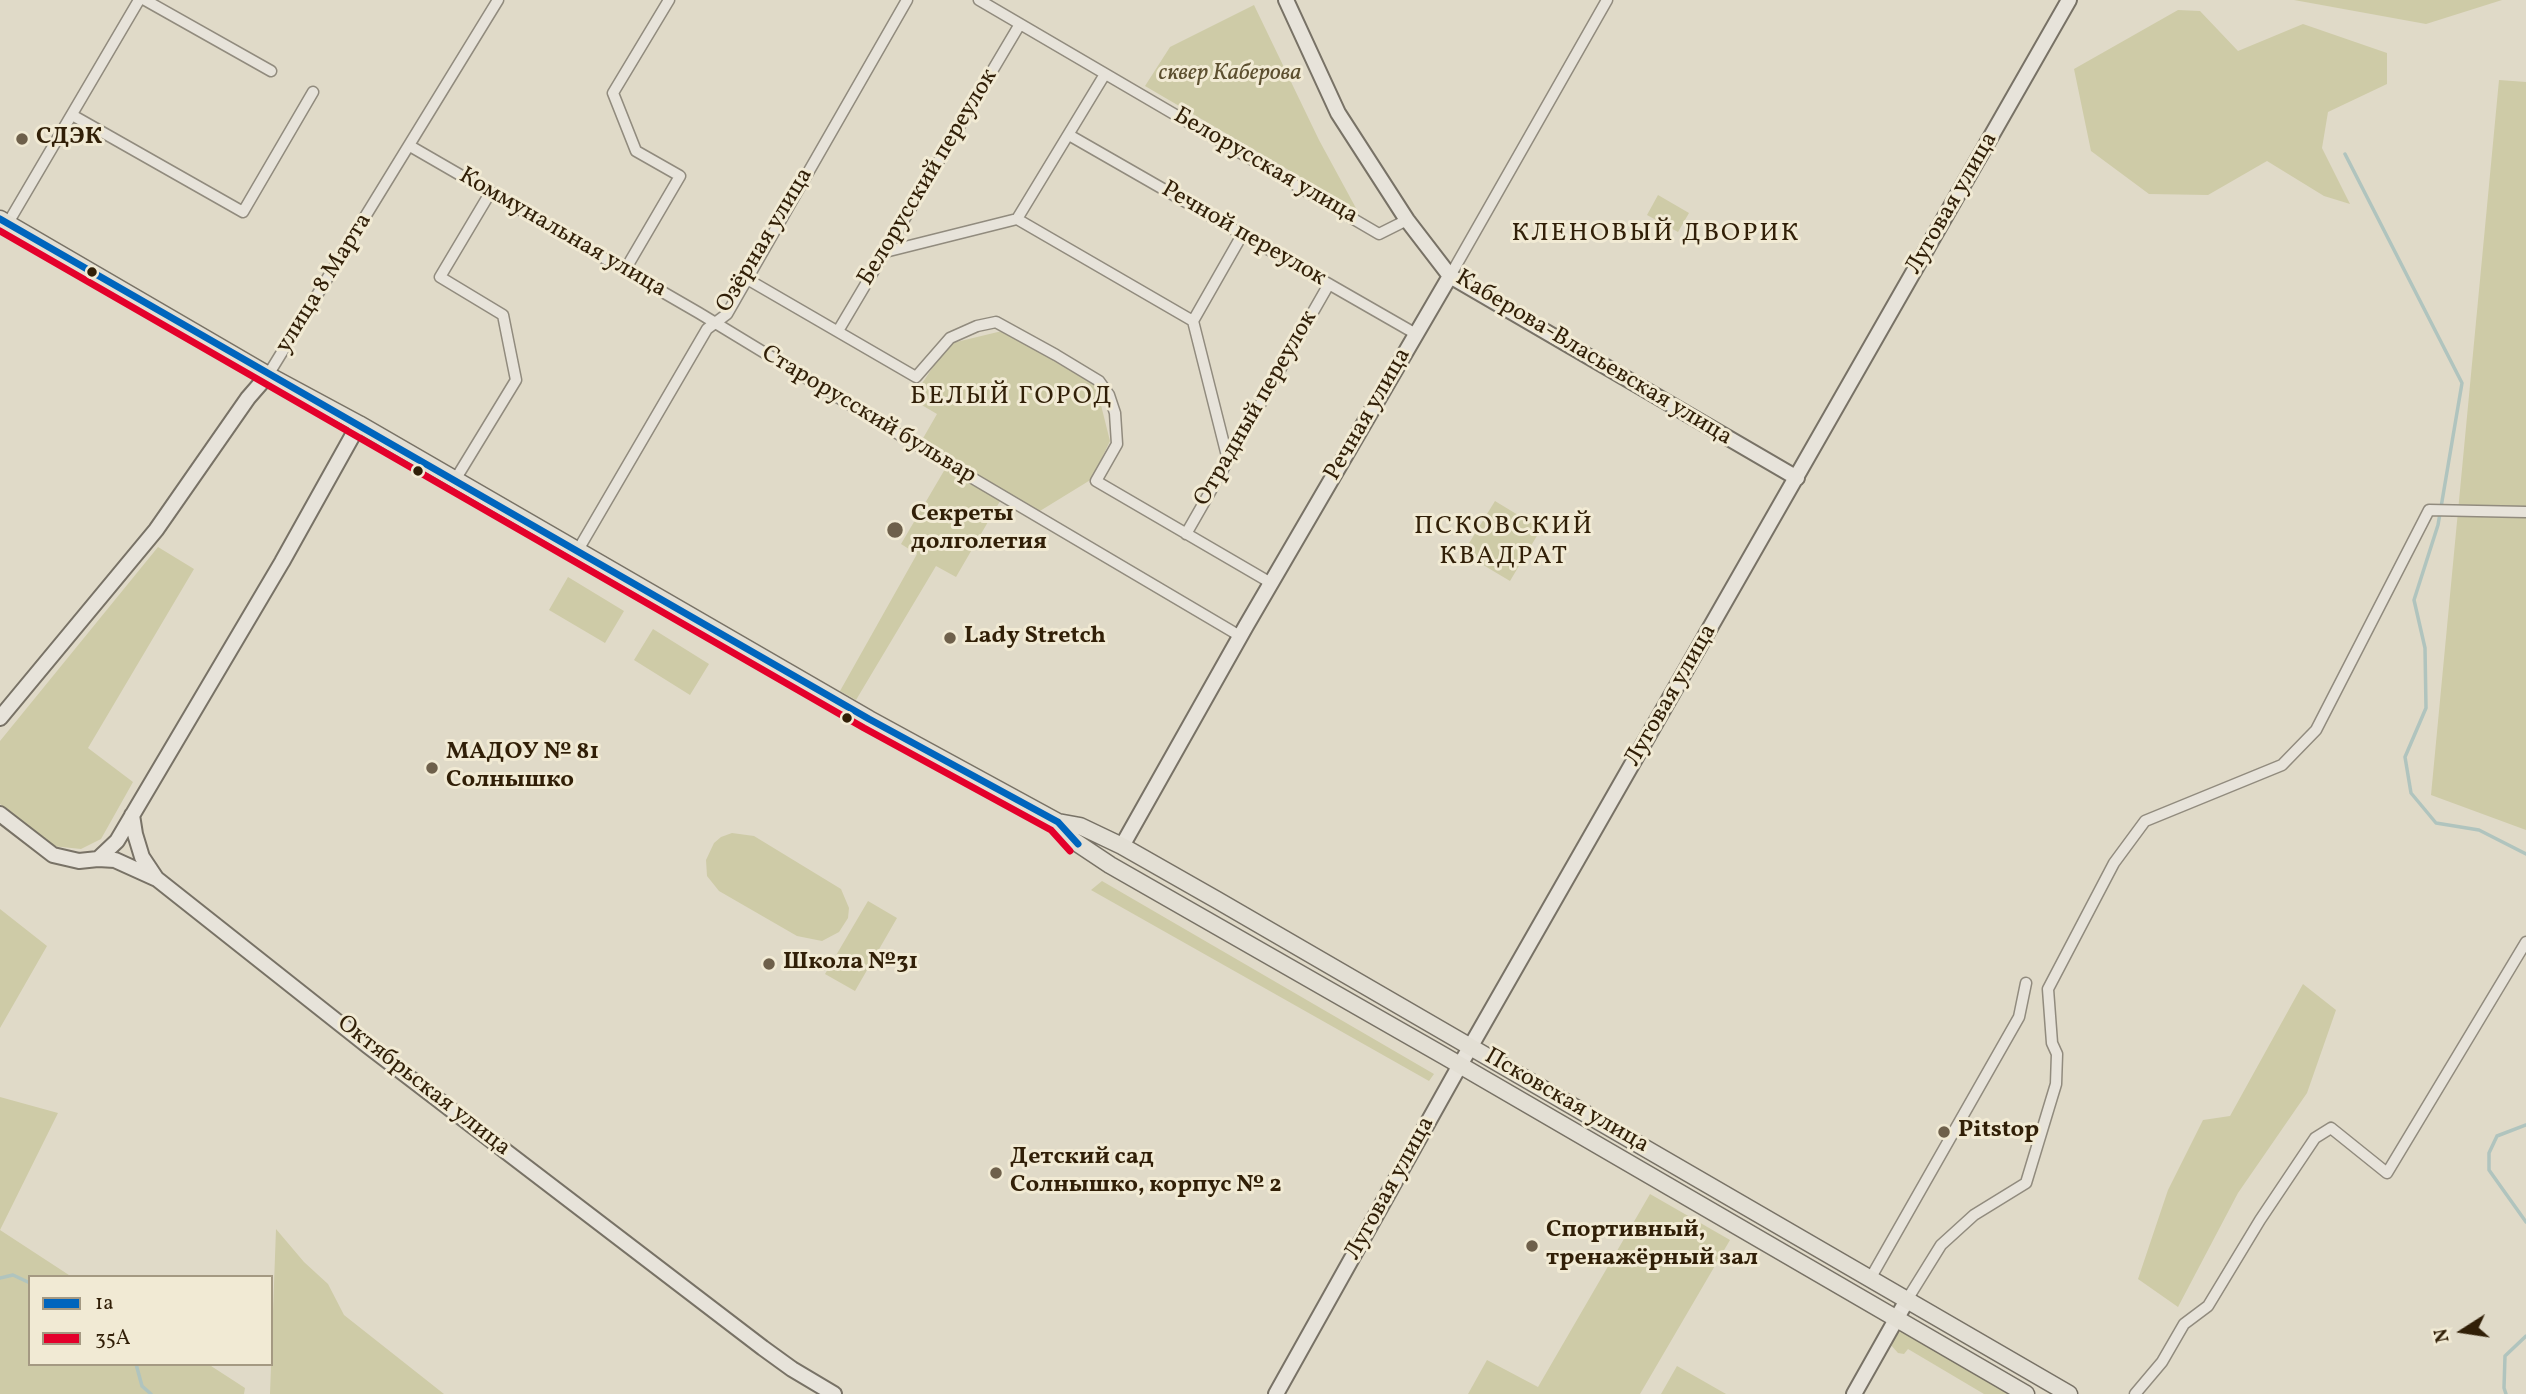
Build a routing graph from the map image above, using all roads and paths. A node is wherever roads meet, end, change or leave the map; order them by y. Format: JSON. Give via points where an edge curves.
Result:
{"nodes":[{"id":1,"x":139,"y":0,"type":"edge"},
{"id":2,"x":145,"y":0,"type":"edge"},
{"id":3,"x":498,"y":0,"type":"edge"},
{"id":4,"x":669,"y":0,"type":"edge"},
{"id":5,"x":907,"y":0,"type":"edge"},
{"id":6,"x":979,"y":0,"type":"edge"},
{"id":7,"x":1286,"y":0,"type":"edge"},
{"id":8,"x":1607,"y":0,"type":"edge"},
{"id":9,"x":2069,"y":0,"type":"edge"},
{"id":10,"x":1020,"y":24,"type":"junction"},
{"id":11,"x":271,"y":71,"type":"dead end"},
{"id":12,"x":1105,"y":74,"type":"junction"},
{"id":13,"x":313,"y":92,"type":"dead end"},
{"id":14,"x":72,"y":115,"type":"junction"},
{"id":15,"x":1069,"y":135,"type":"junction"},
{"id":16,"x":410,"y":146,"type":"junction"},
{"id":17,"x":490,"y":193,"type":"junction"},
{"id":18,"x":1017,"y":219,"type":"junction"},
{"id":19,"x":1407,"y":220,"type":"junction"},
{"id":20,"x":4,"y":221,"type":"edge"},
{"id":21,"x":1242,"y":235,"type":"junction"},
{"id":22,"x":885,"y":252,"type":"junction"},
{"id":23,"x":625,"y":270,"type":"junction"},
{"id":24,"x":1450,"y":276,"type":"junction"},
{"id":25,"x":747,"y":279,"type":"junction"},
{"id":26,"x":1329,"y":284,"type":"junction"},
{"id":27,"x":1193,"y":321,"type":"junction"},
{"id":28,"x":714,"y":323,"type":"junction"},
{"id":29,"x":838,"y":331,"type":"junction"},
{"id":30,"x":1416,"y":334,"type":"junction"},
{"id":31,"x":268,"y":375,"type":"junction"},
{"id":32,"x":359,"y":424,"type":"junction"},
{"id":33,"x":1228,"y":460,"type":"junction"},
{"id":34,"x":1797,"y":478,"type":"junction"},
{"id":35,"x":455,"y":480,"type":"junction"},
{"id":36,"x":2526,"y":513,"type":"edge"},
{"id":37,"x":1186,"y":534,"type":"junction"},
{"id":38,"x":578,"y":550,"type":"junction"},
{"id":39,"x":1271,"y":583,"type":"junction"},
{"id":40,"x":1240,"y":636,"type":"junction"},
{"id":41,"x":0,"y":718,"type":"edge"},
{"id":42,"x":0,"y":814,"type":"edge"},
{"id":43,"x":132,"y":815,"type":"junction"},
{"id":44,"x":1058,"y":822,"type":"junction"},
{"id":45,"x":1122,"y":846,"type":"junction"},
{"id":46,"x":98,"y":859,"type":"junction"},
{"id":47,"x":157,"y":879,"type":"junction"},
{"id":48,"x":1217,"y":900,"type":"junction"},
{"id":49,"x":1204,"y":919,"type":"junction"},
{"id":50,"x":2526,"y":942,"type":"edge"},
{"id":51,"x":2026,"y":983,"type":"dead end"},
{"id":52,"x":1471,"y":1047,"type":"junction"},
{"id":53,"x":1460,"y":1065,"type":"junction"},
{"id":54,"x":1870,"y":1279,"type":"junction"},
{"id":55,"x":1906,"y":1300,"type":"junction"},
{"id":56,"x":1896,"y":1318,"type":"junction"},
{"id":57,"x":834,"y":1394,"type":"edge"},
{"id":58,"x":1276,"y":1394,"type":"edge"},
{"id":59,"x":1854,"y":1394,"type":"edge"},
{"id":60,"x":2026,"y":1394,"type":"edge"},
{"id":61,"x":2069,"y":1394,"type":"edge"},
{"id":62,"x":2135,"y":1394,"type":"edge"}],
"edges":[{"from":1,"to":14,"type":"street"},
{"from":2,"to":11,"type":"street"},
{"from":3,"to":16,"type":"street","name":"улица 8 Марта"},
{"from":4,"to":23,"type":"street","via":[[613,93],[636,151],[680,176]]},
{"from":5,"to":25,"type":"street","name":"Озёрная улица"},
{"from":6,"to":10,"type":"street","name":"Белорусская улица"},
{"from":7,"to":19,"type":"street","name":"Каберова-Власьевская улица","via":[[1338,113]]},
{"from":8,"to":24,"type":"street","name":"Речная улица"},
{"from":9,"to":34,"type":"street","name":"Луговая улица"},
{"from":10,"to":12,"type":"street","name":"Белорусская улица"},
{"from":10,"to":22,"type":"street","name":"Белорусский переулок"},
{"from":12,"to":15,"type":"street"},
{"from":12,"to":19,"type":"street","name":"Белорусская улица","via":[[1379,233]]},
{"from":13,"to":14,"type":"street","via":[[243,212]]},
{"from":14,"to":20,"type":"street"},
{"from":15,"to":18,"type":"street"},
{"from":15,"to":21,"type":"street","name":"Речной переулок"},
{"from":16,"to":17,"type":"street","name":"Коммунальная улица"},
{"from":16,"to":31,"type":"street","name":"улица 8 Марта"},
{"from":17,"to":23,"type":"street","name":"Коммунальная улица"},
{"from":17,"to":35,"type":"street","via":[[440,277],[503,315],[516,380]]},
{"from":18,"to":22,"type":"street"},
{"from":18,"to":27,"type":"street"},
{"from":19,"to":24,"type":"street","name":"Каберова-Власьевская улица"},
{"from":20,"to":31,"type":"main road","name":"Псковская улица"},
{"from":21,"to":26,"type":"street","name":"Речной переулок"},
{"from":21,"to":27,"type":"street"},
{"from":22,"to":29,"type":"street","name":"Белорусский переулок"},
{"from":23,"to":28,"type":"street","name":"Коммунальная улица"},
{"from":24,"to":30,"type":"street","name":"Речная улица"},
{"from":24,"to":34,"type":"street","name":"Каберова-Власьевская улица"},
{"from":25,"to":28,"type":"street","name":"Озёрная улица","via":[[727,314]]},
{"from":25,"to":29,"type":"street"},
{"from":26,"to":30,"type":"street","name":"Речной переулок"},
{"from":26,"to":33,"type":"street","name":"Отрадный переулок"},
{"from":27,"to":33,"type":"street"},
{"from":28,"to":38,"type":"street","name":"Озёрная улица"},
{"from":28,"to":40,"type":"street","name":"Старорусский бульвар"},
{"from":29,"to":37,"type":"street","via":[[916,377],[950,338],[996,322],[1056,355],[1099,381],[1115,413],[1117,444],[1096,481]]},
{"from":30,"to":39,"type":"street","name":"Речная улица"},
{"from":31,"to":32,"type":"main road","name":"Псковская улица"},
{"from":31,"to":41,"type":"street","name":"улица 8 Марта","via":[[156,530]]},
{"from":32,"to":35,"type":"main road","name":"Псковская улица"},
{"from":32,"to":43,"type":"street"},
{"from":33,"to":37,"type":"street","name":"Отрадный переулок"},
{"from":34,"to":52,"type":"street","name":"Луговая улица"},
{"from":35,"to":38,"type":"main road","name":"Псковская улица"},
{"from":36,"to":55,"type":"street","via":[[2429,510],[2316,730],[2282,765],[2144,821],[2114,863],[2048,989],[2057,1054],[2056,1084],[2026,1183],[1974,1215],[1941,1245]]},
{"from":37,"to":39,"type":"street"},
{"from":38,"to":44,"type":"main road","name":"Псковская улица","via":[[869,719]]},
{"from":39,"to":40,"type":"street","name":"Речная улица"},
{"from":40,"to":45,"type":"street","name":"Речная улица"},
{"from":42,"to":46,"type":"street","name":"Октябрьская улица","via":[[53,855],[79,861]]},
{"from":43,"to":46,"type":"street","via":[[117,841]]},
{"from":43,"to":47,"type":"street","via":[[142,858]]},
{"from":44,"to":45,"type":"main road","name":"Псковская улица","via":[[1080,826]]},
{"from":44,"to":49,"type":"main road","name":"Псковская улица","via":[[1071,839],[1098,858]]},
{"from":45,"to":48,"type":"main road","name":"Псковская улица"},
{"from":46,"to":47,"type":"street","name":"Октябрьская улица","via":[[115,860]]},
{"from":47,"to":57,"type":"street","name":"Октябрьская улица","via":[[763,1348]]},
{"from":48,"to":49,"type":"main road","via":[[1218,916]]},
{"from":48,"to":52,"type":"main road","name":"Псковская улица"},
{"from":49,"to":53,"type":"main road","name":"Псковская улица"},
{"from":50,"to":62,"type":"street","via":[[2387,1173],[2331,1128],[2315,1138],[2208,1306],[2184,1324],[2162,1362]]},
{"from":51,"to":54,"type":"street","via":[[2019,1017]]},
{"from":52,"to":53,"type":"street","name":"Луговая улица"},
{"from":52,"to":54,"type":"main road","name":"Псковская улица"},
{"from":53,"to":56,"type":"main road","name":"Псковская улица"},
{"from":53,"to":58,"type":"street","name":"Луговая улица"},
{"from":54,"to":55,"type":"main road","name":"Псковская улица"},
{"from":55,"to":56,"type":"street"},
{"from":55,"to":61,"type":"main road","name":"Псковская улица"},
{"from":56,"to":59,"type":"street"},
{"from":56,"to":60,"type":"main road","name":"Псковская улица"}]}
